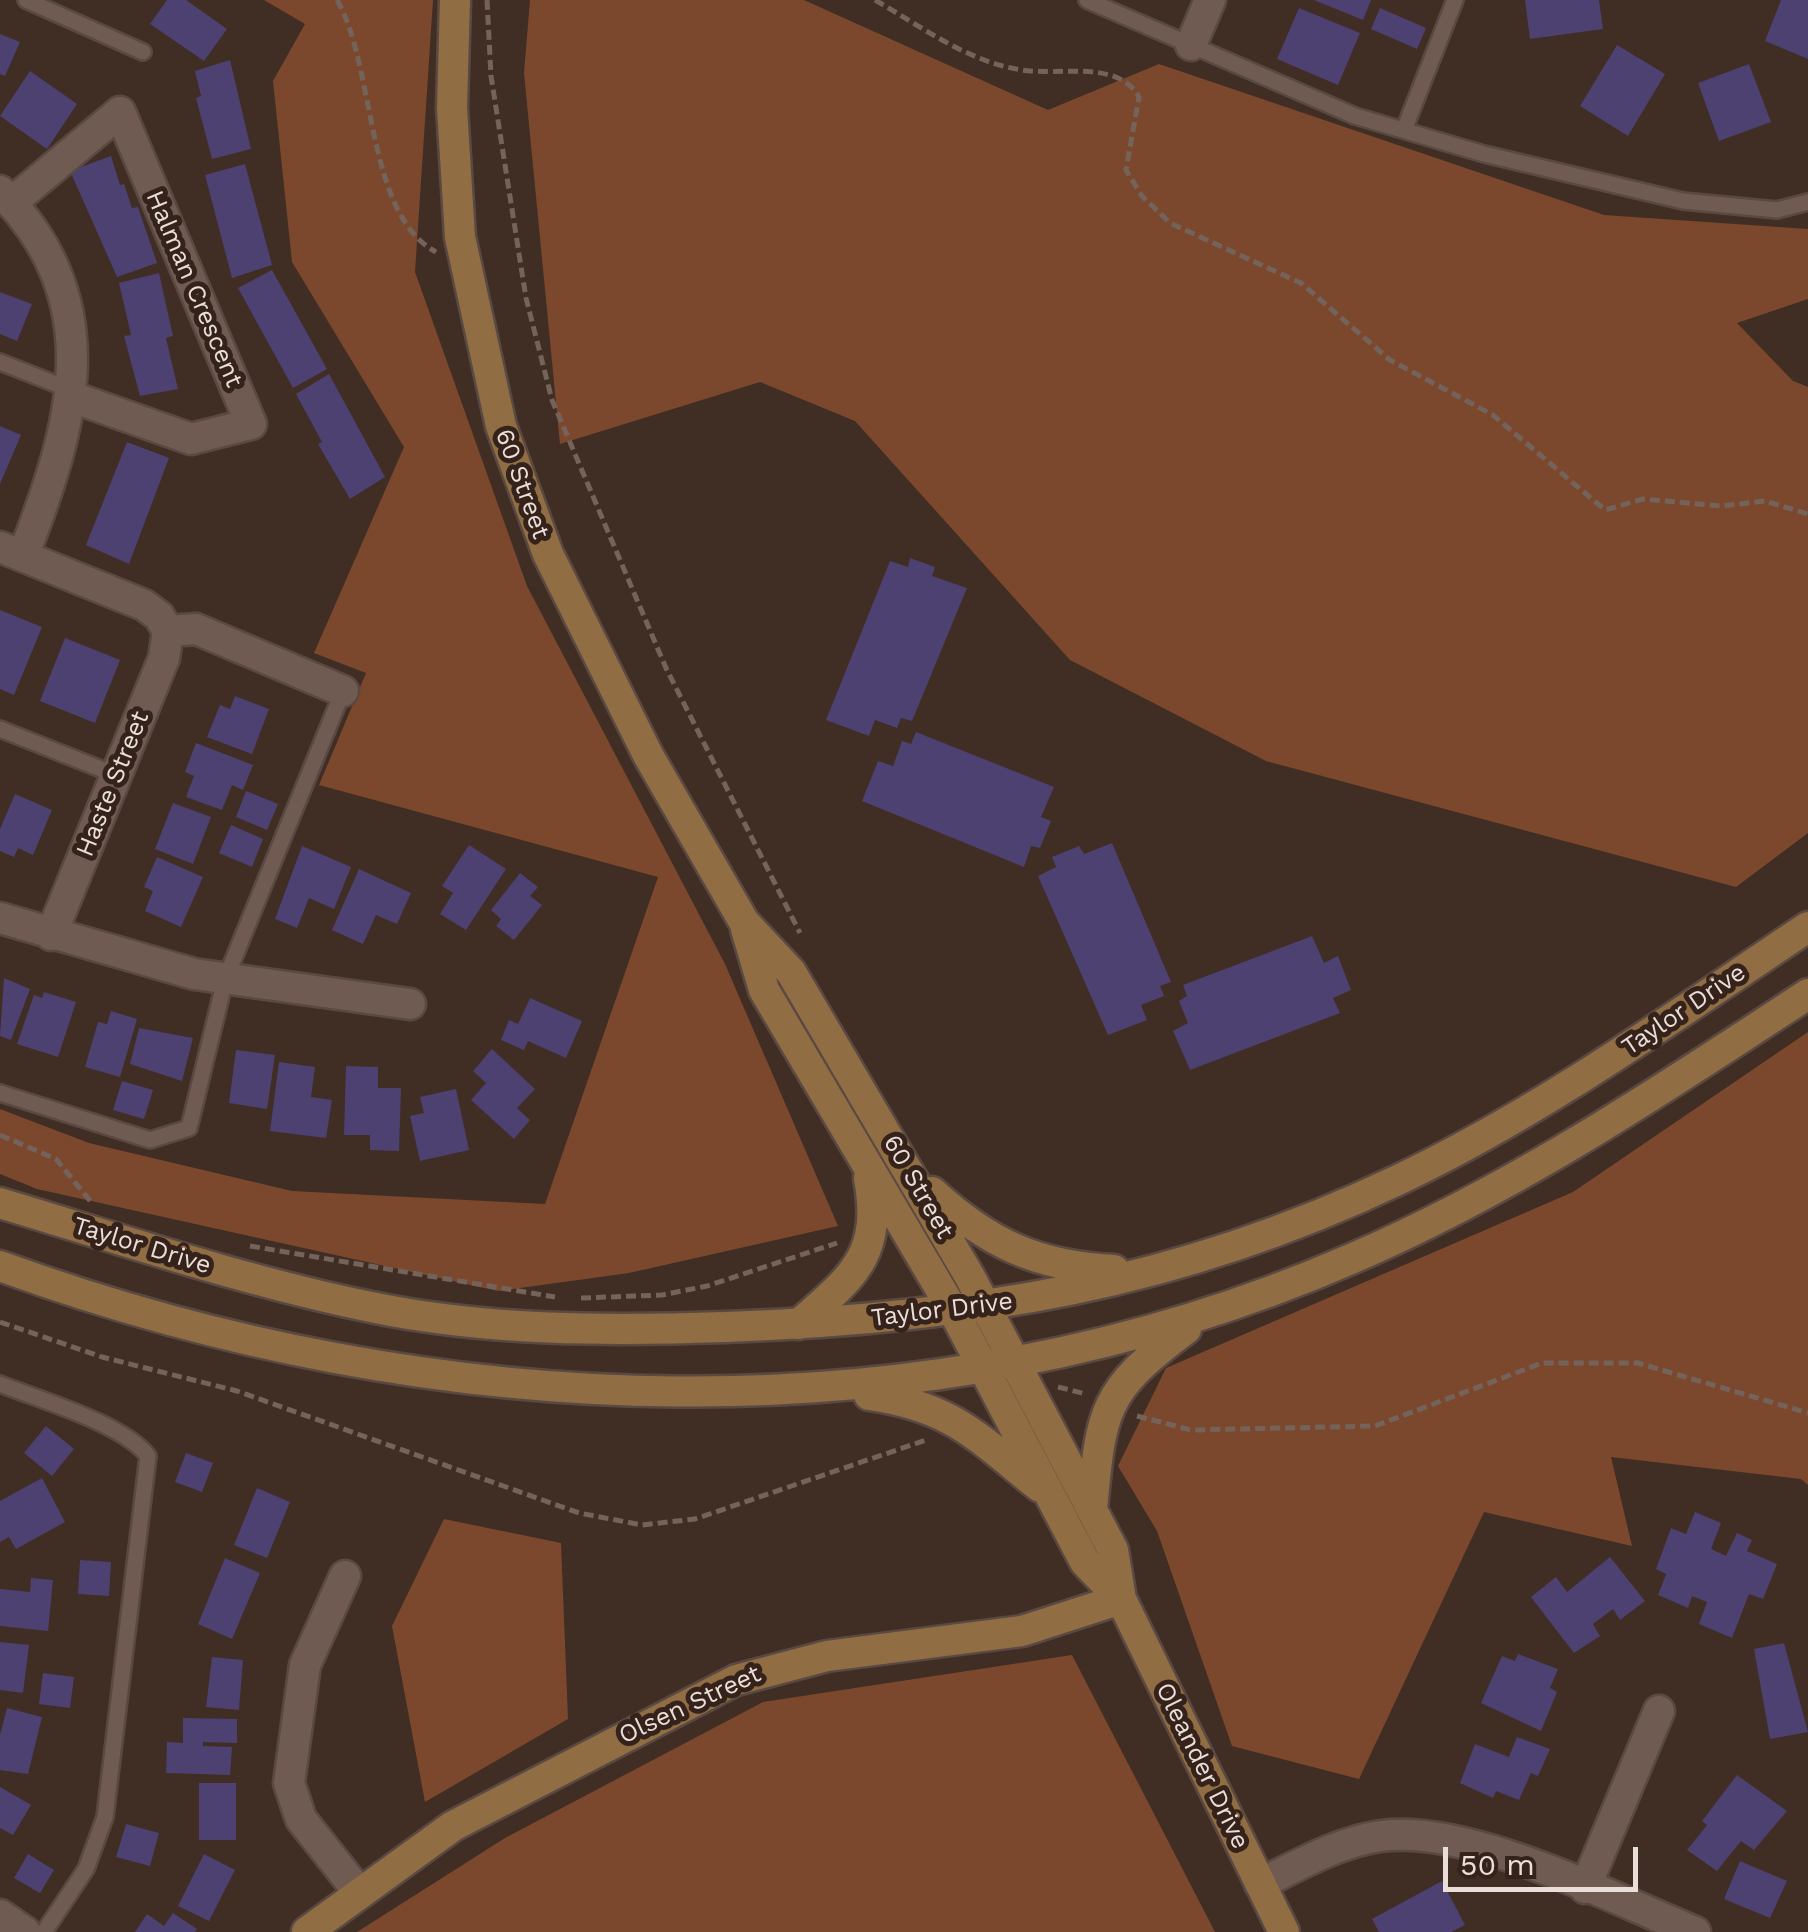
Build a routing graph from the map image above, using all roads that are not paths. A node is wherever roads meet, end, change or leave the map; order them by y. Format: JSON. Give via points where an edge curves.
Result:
{"nodes":[{"id":1,"x":26,"y":0,"type":"edge"},
{"id":2,"x":455,"y":0,"type":"edge"},
{"id":3,"x":1087,"y":0,"type":"edge"},
{"id":4,"x":1210,"y":0,"type":"edge"},
{"id":5,"x":1456,"y":0,"type":"edge"},
{"id":6,"x":1191,"y":45,"type":"junction"},
{"id":7,"x":143,"y":52,"type":"dead end"},
{"id":8,"x":1404,"y":130,"type":"junction"},
{"id":9,"x":6,"y":197,"type":"edge"},
{"id":10,"x":1808,"y":202,"type":"edge"},
{"id":11,"x":0,"y":362,"type":"edge"},
{"id":12,"x":72,"y":394,"type":"junction"},
{"id":13,"x":12,"y":552,"type":"edge"},
{"id":14,"x":168,"y":631,"type":"junction"},
{"id":15,"x":343,"y":691,"type":"joint"},
{"id":16,"x":0,"y":729,"type":"edge"},
{"id":17,"x":116,"y":774,"type":"junction"},
{"id":18,"x":0,"y":918,"type":"edge"},
{"id":19,"x":744,"y":922,"type":"junction"},
{"id":20,"x":1808,"y":928,"type":"edge"},
{"id":21,"x":51,"y":935,"type":"junction"},
{"id":22,"x":225,"y":980,"type":"junction"},
{"id":23,"x":1808,"y":994,"type":"edge"},
{"id":24,"x":410,"y":1004,"type":"dead end"},
{"id":25,"x":0,"y":1093,"type":"edge"},
{"id":26,"x":867,"y":1165,"type":"junction"},
{"id":27,"x":911,"y":1173,"type":"junction"},
{"id":28,"x":0,"y":1203,"type":"edge"},
{"id":29,"x":0,"y":1266,"type":"edge"},
{"id":30,"x":1158,"y":1272,"type":"junction"},
{"id":31,"x":986,"y":1308,"type":"junction"},
{"id":32,"x":954,"y":1312,"type":"junction"},
{"id":33,"x":1204,"y":1316,"type":"junction"},
{"id":34,"x":799,"y":1324,"type":"junction"},
{"id":35,"x":1016,"y":1362,"type":"junction"},
{"id":36,"x":985,"y":1369,"type":"junction"},
{"id":37,"x":0,"y":1384,"type":"edge"},
{"id":38,"x":830,"y":1389,"type":"junction"},
{"id":39,"x":1050,"y":1495,"type":"junction"},
{"id":40,"x":1092,"y":1510,"type":"junction"},
{"id":41,"x":345,"y":1576,"type":"dead end"},
{"id":42,"x":1120,"y":1599,"type":"junction"},
{"id":43,"x":1659,"y":1711,"type":"dead end"},
{"id":44,"x":1260,"y":1884,"type":"junction"},
{"id":45,"x":1585,"y":1888,"type":"junction"},
{"id":46,"x":358,"y":1891,"type":"junction"},
{"id":47,"x":0,"y":1915,"type":"edge"},
{"id":48,"x":1675,"y":1928,"type":"edge"},
{"id":49,"x":25,"y":1932,"type":"edge"},
{"id":50,"x":44,"y":1932,"type":"edge"},
{"id":51,"x":307,"y":1932,"type":"edge"},
{"id":52,"x":1284,"y":1932,"type":"edge"}],
"edges":[{"from":1,"to":7,"type":"lane"},
{"from":2,"to":19,"type":"main road","name":"60 Street","via":[[452,108],[460,237],[500,426],[576,616]]},
{"from":3,"to":6,"type":"lane"},
{"from":4,"to":6,"type":"street"},
{"from":5,"to":8,"type":"lane"},
{"from":6,"to":8,"type":"lane","via":[[1354,116]]},
{"from":8,"to":10,"type":"lane","via":[[1683,201],[1777,210]]},
{"from":9,"to":12,"type":"street","name":"Halman Crescent","via":[[39,238],[61,286],[74,346]]},
{"from":9,"to":12,"type":"street","name":"Halman Crescent","via":[[120,112],[251,424],[191,439]]},
{"from":11,"to":12,"type":"lane"},
{"from":12,"to":13,"type":"street","name":"Halman Crescent","via":[[60,456]]},
{"from":13,"to":14,"type":"street","via":[[144,605]]},
{"from":14,"to":15,"type":"street","via":[[196,629]]},
{"from":14,"to":17,"type":"street","name":"Haste Street","via":[[164,658]]},
{"from":15,"to":22,"type":"lane"},
{"from":16,"to":17,"type":"lane"},
{"from":17,"to":21,"type":"street","name":"Haste Street"},
{"from":18,"to":21,"type":"street"},
{"from":19,"to":26,"type":"main road","name":"60 Street","via":[[764,990]]},
{"from":19,"to":27,"type":"main road","name":"60 Street","via":[[791,972]]},
{"from":20,"to":30,"type":"main road","name":"Taylor Drive","via":[[1486,1134],[1288,1227]]},
{"from":21,"to":22,"type":"street"},
{"from":22,"to":24,"type":"street"},
{"from":22,"to":25,"type":"lane","via":[[189,1128],[150,1140]]},
{"from":23,"to":33,"type":"main road","via":[[1537,1168],[1353,1259]]},
{"from":26,"to":32,"type":"main road","name":"60 Street"},
{"from":26,"to":34,"type":"main road","via":[[874,1203],[866,1250],[846,1286]]},
{"from":27,"to":30,"type":"main road","via":[[976,1230],[1028,1256],[1066,1267]]},
{"from":27,"to":31,"type":"main road","name":"60 Street"},
{"from":28,"to":34,"type":"main road","name":"Taylor Drive","via":[[268,1284],[376,1308],[586,1329]]},
{"from":29,"to":38,"type":"main road","via":[[108,1305],[267,1346],[439,1378],[557,1390]]},
{"from":30,"to":31,"type":"main road","name":"Taylor Drive"},
{"from":31,"to":32,"type":"main road","name":"Taylor Drive"},
{"from":31,"to":35,"type":"main road","name":"60 Street"},
{"from":32,"to":34,"type":"main road","name":"Taylor Drive"},
{"from":32,"to":36,"type":"main road","name":"60 Street"},
{"from":33,"to":35,"type":"main road"},
{"from":33,"to":40,"type":"main road","via":[[1118,1388],[1101,1430]]},
{"from":35,"to":36,"type":"main road"},
{"from":35,"to":40,"type":"main road","name":"Oleander Drive"},
{"from":36,"to":38,"type":"main road"},
{"from":36,"to":39,"type":"main road","name":"Oleander Drive"},
{"from":37,"to":50,"type":"lane","via":[[82,1417],[148,1456],[105,1817],[86,1870]]},
{"from":38,"to":39,"type":"main road","via":[[938,1411]]},
{"from":39,"to":42,"type":"main road","name":"Oleander Drive","via":[[1085,1562]]},
{"from":40,"to":42,"type":"main road","name":"Oleander Drive","via":[[1113,1550]]},
{"from":41,"to":46,"type":"street","via":[[305,1665],[289,1784],[301,1818]]},
{"from":42,"to":44,"type":"main road","name":"Oleander Drive"},
{"from":42,"to":46,"type":"main road","name":"Olsen Street","via":[[1022,1631],[827,1656],[736,1680],[453,1826]]},
{"from":43,"to":45,"type":"street"},
{"from":44,"to":45,"type":"street","via":[[1360,1840],[1421,1835],[1467,1843]]},
{"from":44,"to":52,"type":"main road","name":"Oleander Drive"},
{"from":45,"to":48,"type":"street"},
{"from":46,"to":51,"type":"main road","name":"Olsen Street"},
{"from":47,"to":49,"type":"street"}]}
